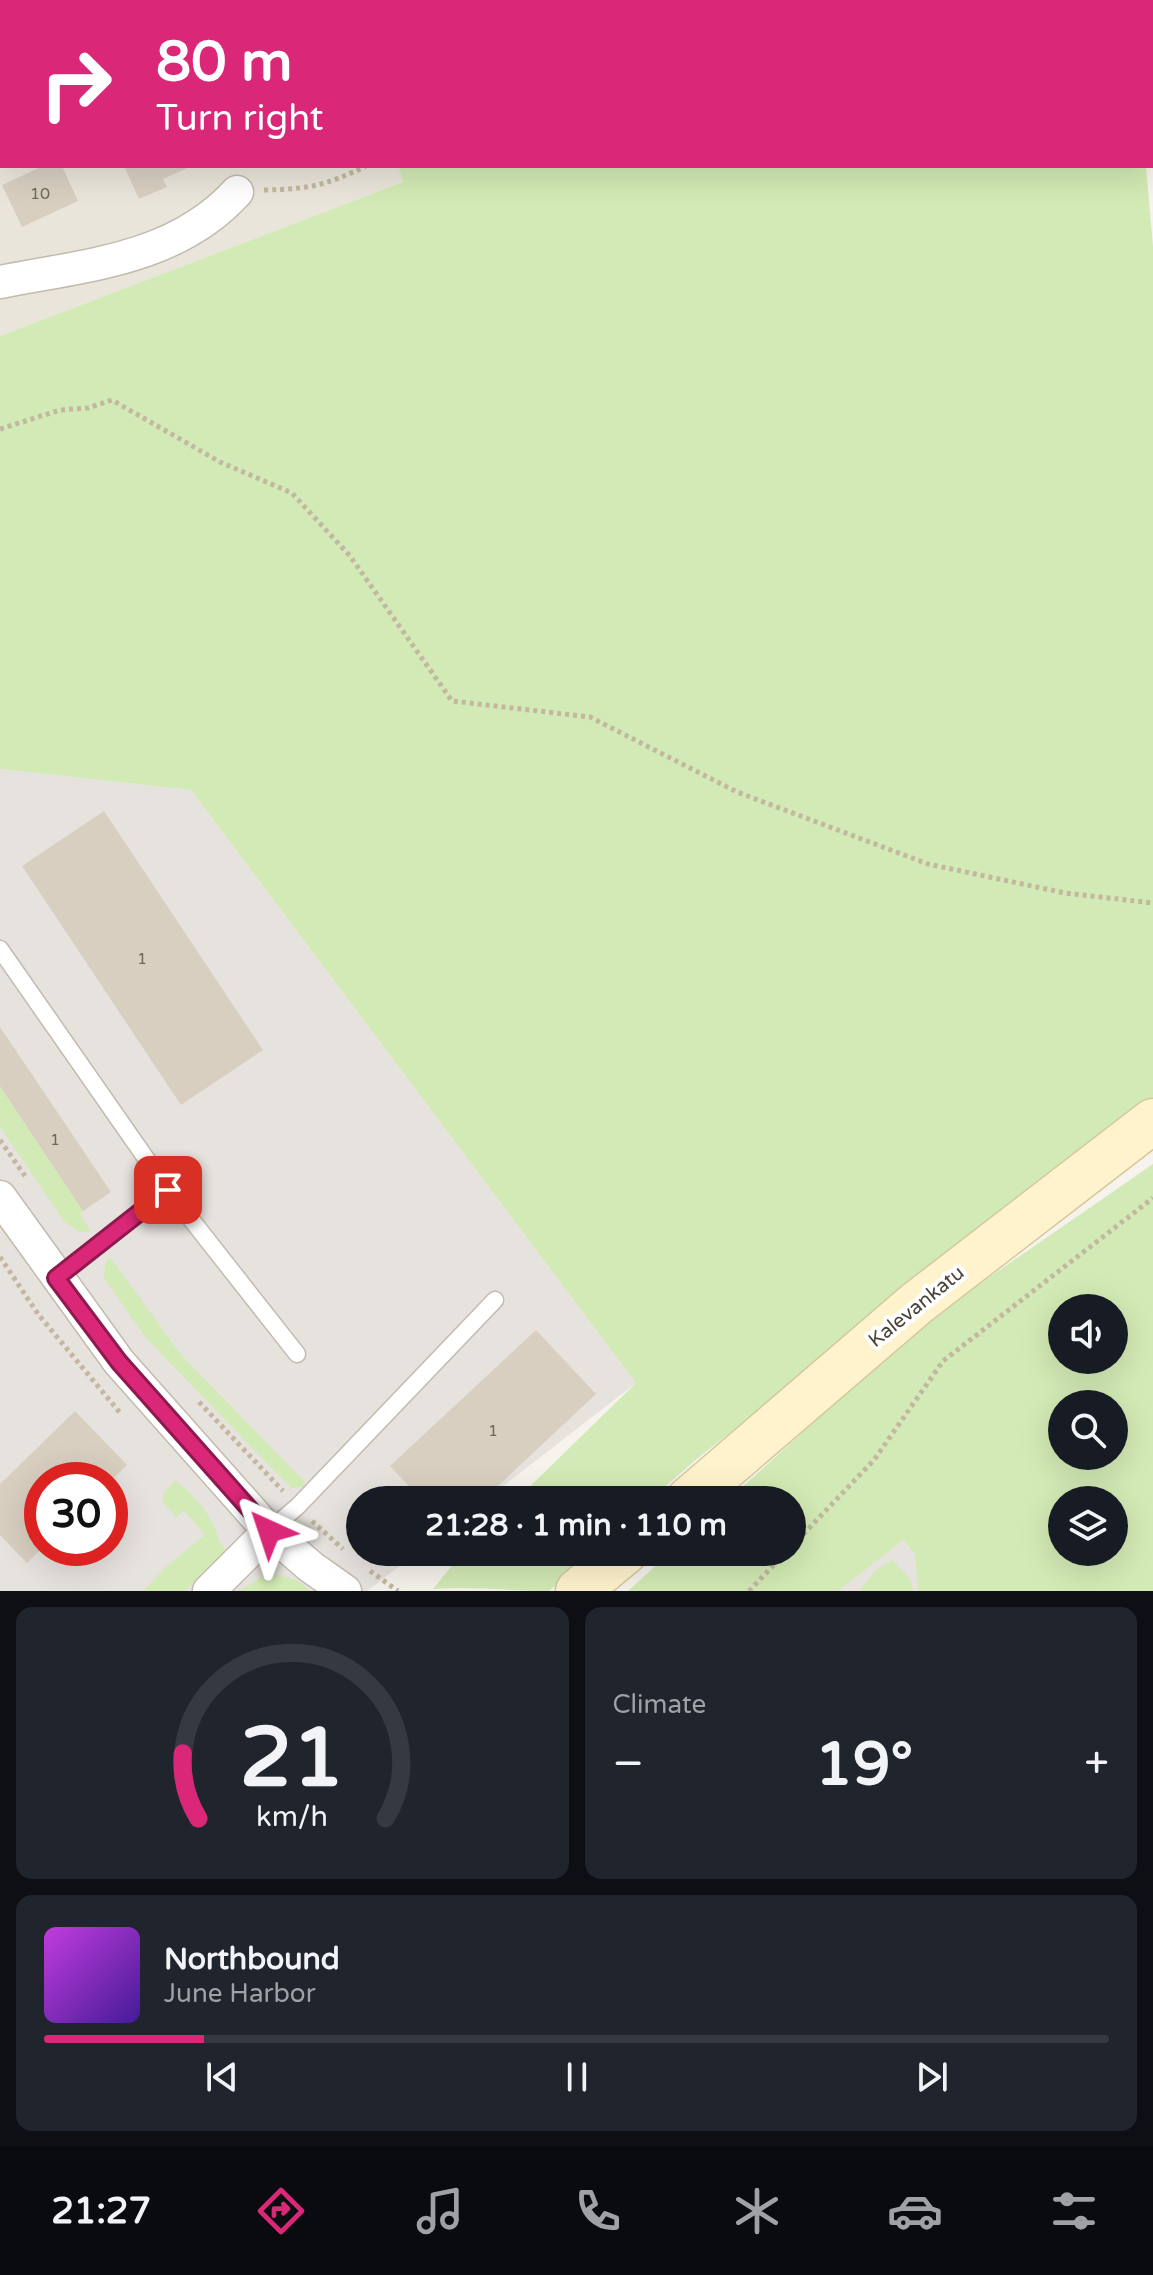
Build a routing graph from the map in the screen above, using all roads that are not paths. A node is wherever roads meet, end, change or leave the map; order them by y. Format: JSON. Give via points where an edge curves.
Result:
{"nodes":[{"id":1,"x":237,"y":192,"type":"road end"},
{"id":2,"x":0,"y":282,"type":"edge"},
{"id":3,"x":0,"y":949,"type":"edge"},
{"id":4,"x":1153,"y":1121,"type":"edge"},
{"id":5,"x":168,"y":1190,"type":"junction"},
{"id":6,"x":0,"y":1197,"type":"edge"},
{"id":7,"x":56,"y":1278,"type":"junction"},
{"id":8,"x":495,"y":1300,"type":"dead end"},
{"id":9,"x":297,"y":1354,"type":"dead end"},
{"id":10,"x":704,"y":1486,"type":"edge"},
{"id":11,"x":269,"y":1531,"type":"junction"},
{"id":12,"x":608,"y":1566,"type":"edge"},
{"id":13,"x":622,"y":1566,"type":"edge"},
{"id":14,"x":353,"y":1577,"type":"edge"},
{"id":15,"x":319,"y":1579,"type":"edge"},
{"id":16,"x":209,"y":1591,"type":"edge"},
{"id":17,"x":578,"y":1591,"type":"edge"},
{"id":18,"x":604,"y":1591,"type":"edge"}],
"edges":[{"from":1,"to":2,"type":"street","via":[[217,215],[191,232],[145,252]]},
{"from":3,"to":5,"type":"lane"},
{"from":4,"to":10,"type":"main road","name":"Kalevankatu","via":[[917,1303]]},
{"from":5,"to":7,"type":"lane"},
{"from":5,"to":9,"type":"lane"},
{"from":6,"to":7,"type":"street"},
{"from":7,"to":11,"type":"street","via":[[119,1362]]},
{"from":8,"to":11,"type":"lane"},
{"from":11,"to":15,"type":"street"},
{"from":11,"to":16,"type":"street"},
{"from":12,"to":17,"type":"main road"},
{"from":13,"to":18,"type":"main road"},
{"from":14,"to":15,"type":"street"}]}
